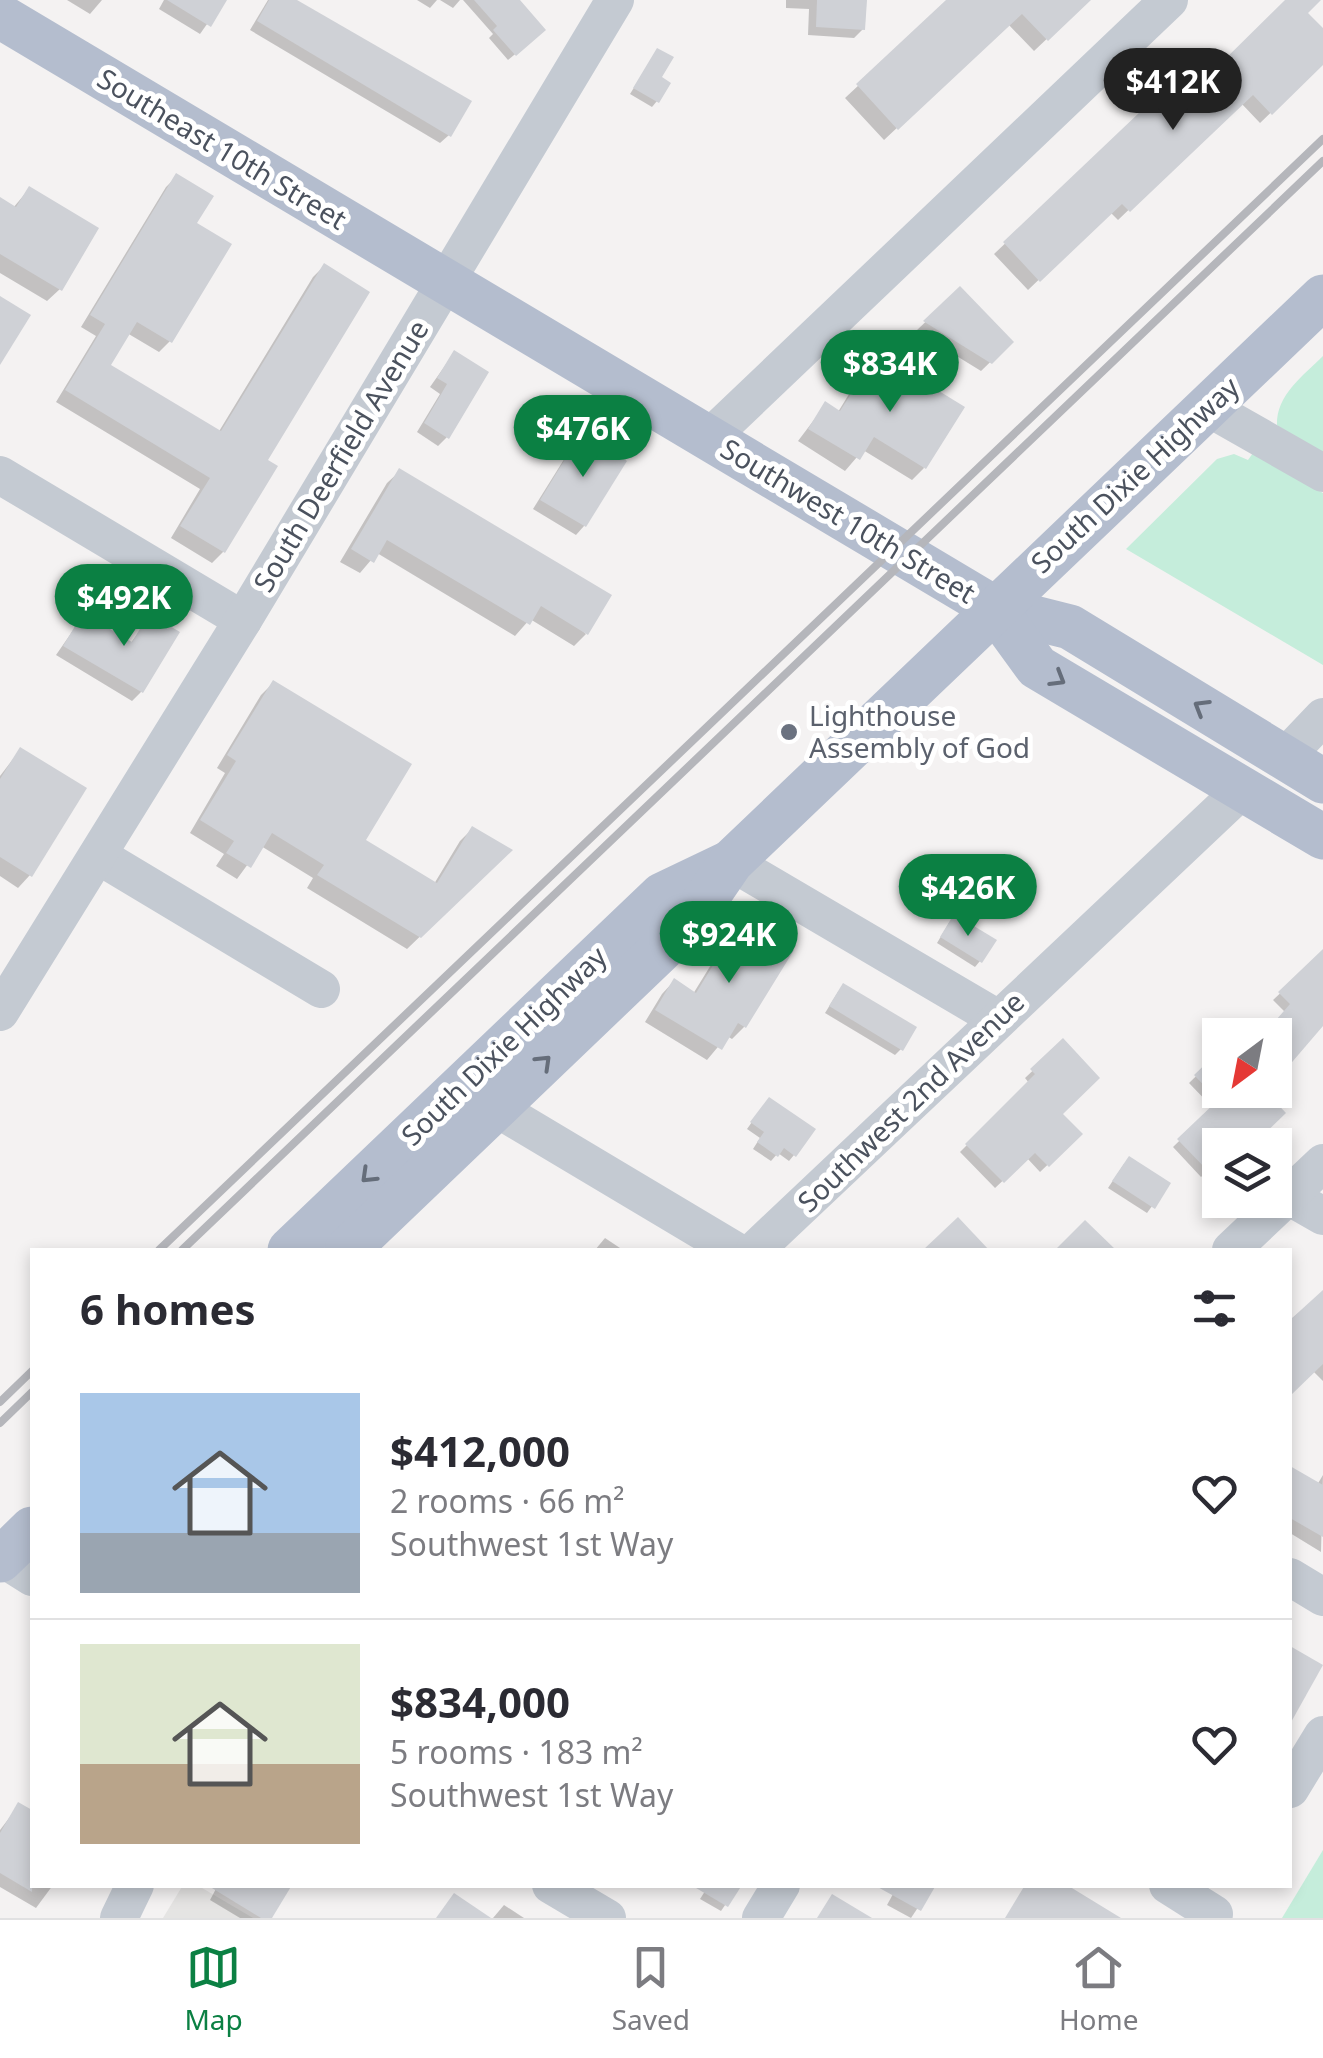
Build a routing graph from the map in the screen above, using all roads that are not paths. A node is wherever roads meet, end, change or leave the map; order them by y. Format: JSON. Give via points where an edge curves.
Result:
{"nodes":[{"id":1,"x":615,"y":0,"type":"edge"},
{"id":2,"x":1169,"y":0,"type":"edge"},
{"id":3,"x":0,"y":16,"type":"edge"},
{"id":4,"x":444,"y":283,"type":"junction"},
{"id":5,"x":1323,"y":296,"type":"edge"},
{"id":6,"x":1207,"y":407,"type":"junction"},
{"id":7,"x":708,"y":438,"type":"junction"},
{"id":8,"x":1323,"y":473,"type":"edge"},
{"id":9,"x":0,"y":475,"type":"edge"},
{"id":10,"x":994,"y":608,"type":"junction"},
{"id":11,"x":243,"y":620,"type":"junction"},
{"id":12,"x":1323,"y":717,"type":"edge"},
{"id":13,"x":1284,"y":758,"type":"junction"},
{"id":14,"x":1323,"y":781,"type":"edge"},
{"id":15,"x":1242,"y":789,"type":"junction"},
{"id":16,"x":1323,"y":837,"type":"edge"},
{"id":17,"x":99,"y":856,"type":"junction"},
{"id":18,"x":731,"y":862,"type":"junction"},
{"id":19,"x":322,"y":989,"type":"dead end"},
{"id":20,"x":0,"y":1012,"type":"edge"},
{"id":21,"x":998,"y":1019,"type":"junction"},
{"id":22,"x":496,"y":1108,"type":"junction"},
{"id":23,"x":1323,"y":1163,"type":"edge"},
{"id":24,"x":1292,"y":1192,"type":"edge"},
{"id":25,"x":1292,"y":1198,"type":"edge"},
{"id":26,"x":1323,"y":1216,"type":"edge"},
{"id":27,"x":1264,"y":1218,"type":"edge"},
{"id":28,"x":292,"y":1248,"type":"edge"},
{"id":29,"x":349,"y":1248,"type":"edge"},
{"id":30,"x":731,"y":1248,"type":"edge"},
{"id":31,"x":757,"y":1248,"type":"edge"},
{"id":32,"x":1232,"y":1248,"type":"edge"},
{"id":33,"x":1292,"y":1578,"type":"edge"},
{"id":34,"x":1323,"y":1597,"type":"edge"},
{"id":35,"x":1323,"y":1735,"type":"edge"},
{"id":36,"x":1292,"y":1786,"type":"edge"},
{"id":37,"x":134,"y":1888,"type":"edge"},
{"id":38,"x":555,"y":1888,"type":"edge"},
{"id":39,"x":779,"y":1888,"type":"edge"},
{"id":40,"x":1175,"y":1888,"type":"edge"},
{"id":41,"x":1219,"y":1906,"type":"edge"},
{"id":42,"x":119,"y":1918,"type":"edge"},
{"id":43,"x":607,"y":1918,"type":"edge"},
{"id":44,"x":761,"y":1918,"type":"edge"}],
"edges":[{"from":1,"to":4,"type":"street","name":"South Deerfield Avenue"},
{"from":2,"to":7,"type":"street"},
{"from":3,"to":4,"type":"main road","name":"Southeast 10th Street"},
{"from":4,"to":7,"type":"main road","name":"Southwest 10th Street"},
{"from":4,"to":11,"type":"street","name":"South Deerfield Avenue"},
{"from":5,"to":6,"type":"main road","name":"South Dixie Highway"},
{"from":6,"to":8,"type":"street"},
{"from":6,"to":10,"type":"main road","name":"South Dixie Highway"},
{"from":7,"to":10,"type":"main road","name":"Southwest 10th Street"},
{"from":9,"to":11,"type":"street"},
{"from":13,"to":10,"type":"main road","name":"Southwest 10th Street","one_way":true,"via":[[1070,627]]},
{"from":10,"to":15,"type":"main road","name":"Southwest 10th Street","one_way":true,"via":[[1038,667]]},
{"from":10,"to":18,"type":"main road","name":"South Dixie Highway"},
{"from":11,"to":17,"type":"street","name":"South Deerfield Avenue"},
{"from":12,"to":13,"type":"street"},
{"from":13,"to":14,"type":"main road","name":"Southwest 10th Street"},
{"from":15,"to":16,"type":"main road","name":"Southwest 10th Street"},
{"from":15,"to":21,"type":"street","name":"Southwest 2nd Avenue"},
{"from":17,"to":19,"type":"street"},
{"from":17,"to":20,"type":"street","name":"South Deerfield Avenue"},
{"from":18,"to":21,"type":"street"},
{"from":22,"to":18,"type":"main road","name":"South Dixie Highway","one_way":true,"via":[[690,922]]},
{"from":18,"to":28,"type":"main road","name":"South Dixie Highway","one_way":true,"via":[[662,896]]},
{"from":21,"to":31,"type":"street","name":"Southwest 2nd Avenue"},
{"from":22,"to":29,"type":"main road","name":"South Dixie Highway"},
{"from":22,"to":30,"type":"street"},
{"from":23,"to":24,"type":"street"},
{"from":25,"to":26,"type":"street"},
{"from":27,"to":32,"type":"street"},
{"from":33,"to":34,"type":"street"},
{"from":35,"to":36,"type":"street"},
{"from":37,"to":42,"type":"street"},
{"from":38,"to":43,"type":"street"},
{"from":39,"to":44,"type":"street"},
{"from":40,"to":41,"type":"street"}]}
